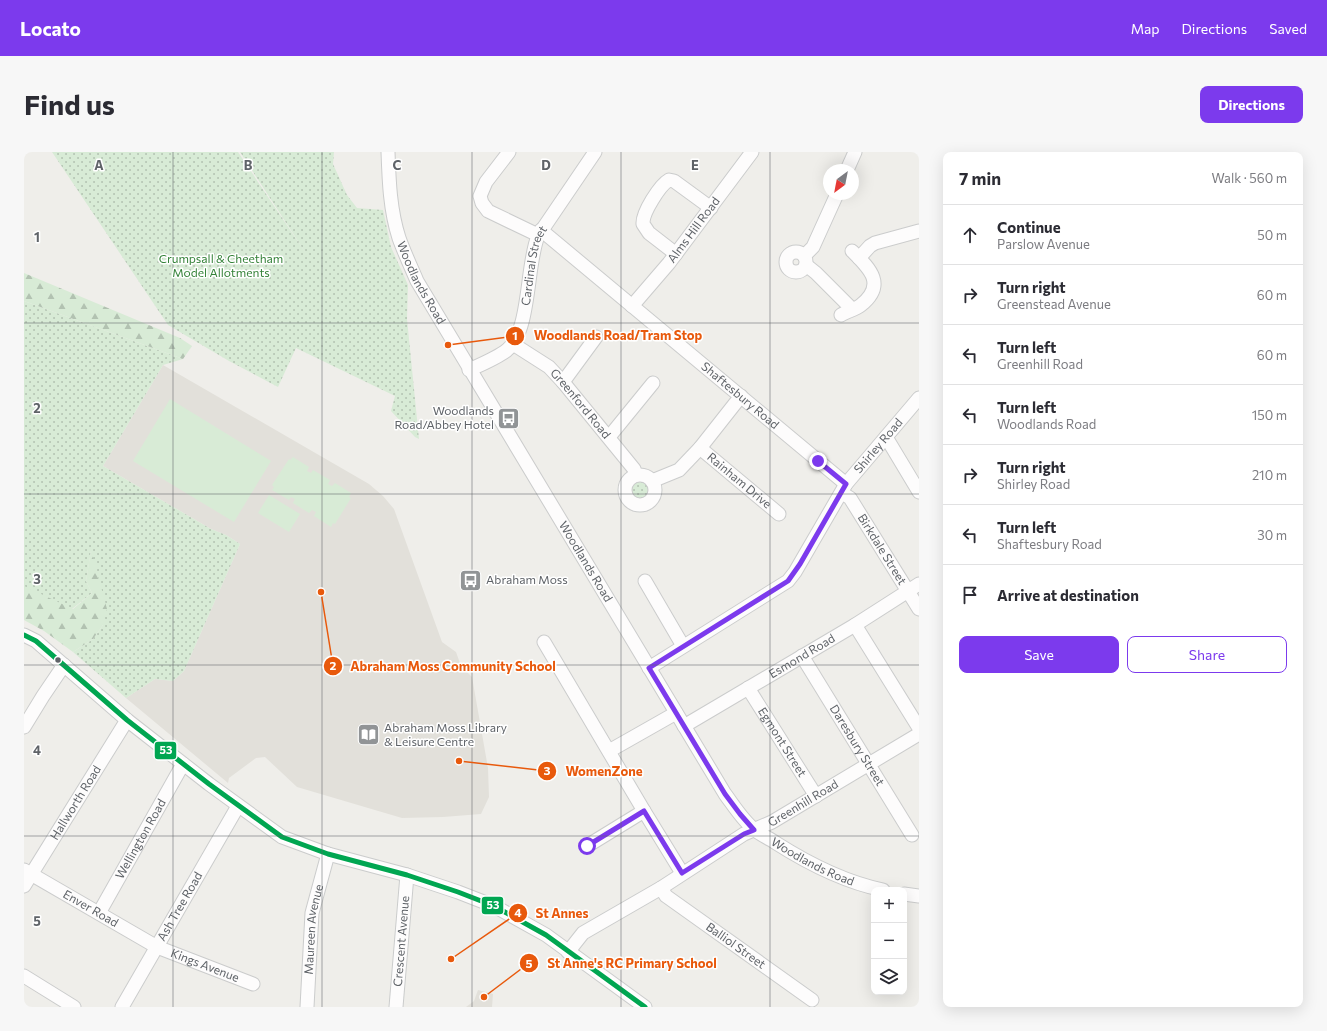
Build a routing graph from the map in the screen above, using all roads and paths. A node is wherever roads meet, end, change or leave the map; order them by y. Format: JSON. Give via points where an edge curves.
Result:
{"nodes":[{"id":1,"x":388,"y":152,"type":"edge"},
{"id":2,"x":509,"y":152,"type":"edge"},
{"id":3,"x":595,"y":152,"type":"edge"},
{"id":4,"x":752,"y":152,"type":"edge"},
{"id":5,"x":855,"y":152,"type":"edge"},
{"id":6,"x":850,"y":164,"type":"edge"},
{"id":7,"x":834,"y":200,"type":"edge"},
{"id":8,"x":711,"y":208,"type":"junction"},
{"id":9,"x":919,"y":231,"type":"edge"},
{"id":10,"x":540,"y":233,"type":"junction"},
{"id":11,"x":676,"y":254,"type":"junction"},
{"id":12,"x":632,"y":306,"type":"junction"},
{"id":13,"x":596,"y":337,"type":"dead end"},
{"id":14,"x":513,"y":344,"type":"junction"},
{"id":15,"x":469,"y":370,"type":"junction"},
{"id":16,"x":563,"y":382,"type":"junction"},
{"id":17,"x":653,"y":383,"type":"dead end"},
{"id":18,"x":741,"y":396,"type":"junction"},
{"id":19,"x":919,"y":398,"type":"edge"},
{"id":20,"x":609,"y":437,"type":"junction"},
{"id":21,"x":886,"y":437,"type":"junction"},
{"id":22,"x":700,"y":448,"type":"junction"},
{"id":23,"x":636,"y":475,"type":"junction"},
{"id":24,"x":652,"y":480,"type":"junction"},
{"id":25,"x":844,"y":489,"type":"junction"},
{"id":26,"x":919,"y":492,"type":"edge"},
{"id":27,"x":779,"y":514,"type":"dead end"},
{"id":28,"x":645,"y":581,"type":"dead end"},
{"id":29,"x":913,"y":587,"type":"edge"},
{"id":30,"x":919,"y":609,"type":"edge"},
{"id":31,"x":855,"y":625,"type":"junction"},
{"id":32,"x":24,"y":635,"type":"edge"},
{"id":33,"x":544,"y":642,"type":"dead end"},
{"id":34,"x":683,"y":646,"type":"junction"},
{"id":35,"x":802,"y":656,"type":"junction"},
{"id":36,"x":64,"y":665,"type":"junction"},
{"id":37,"x":649,"y":668,"type":"junction"},
{"id":38,"x":748,"y":688,"type":"junction"},
{"id":39,"x":676,"y":713,"type":"junction"},
{"id":40,"x":127,"y":720,"type":"junction"},
{"id":41,"x":684,"y":726,"type":"junction"},
{"id":42,"x":24,"y":727,"type":"edge"},
{"id":43,"x":919,"y":728,"type":"edge"},
{"id":44,"x":919,"y":734,"type":"edge"},
{"id":45,"x":609,"y":751,"type":"junction"},
{"id":46,"x":183,"y":764,"type":"junction"},
{"id":47,"x":868,"y":764,"type":"junction"},
{"id":48,"x":816,"y":796,"type":"junction"},
{"id":49,"x":238,"y":806,"type":"junction"},
{"id":50,"x":644,"y":811,"type":"junction"},
{"id":51,"x":754,"y":830,"type":"junction"},
{"id":52,"x":912,"y":835,"type":"dead end"},
{"id":53,"x":587,"y":846,"type":"dead end"},
{"id":54,"x":328,"y":854,"type":"junction"},
{"id":55,"x":28,"y":872,"type":"edge"},
{"id":56,"x":682,"y":873,"type":"junction"},
{"id":57,"x":407,"y":875,"type":"junction"},
{"id":58,"x":24,"y":886,"type":"edge"},
{"id":59,"x":872,"y":887,"type":"edge"},
{"id":60,"x":661,"y":888,"type":"junction"},
{"id":61,"x":907,"y":894,"type":"edge"},
{"id":62,"x":919,"y":896,"type":"edge"},
{"id":63,"x":99,"y":913,"type":"junction"},
{"id":64,"x":157,"y":947,"type":"junction"},
{"id":65,"x":568,"y":952,"type":"junction"},
{"id":66,"x":24,"y":976,"type":"edge"},
{"id":67,"x":253,"y":984,"type":"dead end"},
{"id":68,"x":812,"y":1000,"type":"dead end"},
{"id":69,"x":74,"y":1007,"type":"edge"},
{"id":70,"x":122,"y":1007,"type":"edge"},
{"id":71,"x":307,"y":1007,"type":"edge"},
{"id":72,"x":396,"y":1007,"type":"edge"},
{"id":73,"x":645,"y":1007,"type":"edge"}],
"edges":[{"from":1,"to":15,"type":"street","name":"Woodlands Road","via":[[390,195],[399,237],[417,281]]},
{"from":2,"to":10,"type":"street","name":"Shaftesbury Road","via":[[486,182],[480,196],[482,203],[488,211]]},
{"from":3,"to":10,"type":"street","name":"Cardinal Street"},
{"from":4,"to":8,"type":"street","name":"Alms Hill Road"},
{"from":5,"to":6,"type":"street"},
{"from":7,"to":9,"type":"street","via":[[805,260],[847,312],[860,306],[871,295],[874,286],[872,272],[855,254],[875,243]]},
{"from":8,"to":11,"type":"street","name":"Alms Hill Road"},
{"from":8,"to":11,"type":"street","via":[[674,181],[669,180],[662,186],[644,214],[643,224],[649,233]]},
{"from":10,"to":12,"type":"street","name":"Shaftesbury Road"},
{"from":10,"to":14,"type":"street","name":"Cardinal Street","via":[[534,250],[520,328]]},
{"from":11,"to":12,"type":"street","name":"Alms Hill Road"},
{"from":12,"to":18,"type":"street","name":"Shaftesbury Road"},
{"from":13,"to":16,"type":"street"},
{"from":14,"to":15,"type":"street","via":[[507,351]]},
{"from":14,"to":16,"type":"street","name":"Greenford Road","via":[[549,367]]},
{"from":15,"to":37,"type":"street","name":"Woodlands Road"},
{"from":16,"to":20,"type":"street","name":"Greenford Road"},
{"from":17,"to":20,"type":"street"},
{"from":18,"to":22,"type":"street"},
{"from":18,"to":25,"type":"street","name":"Shaftesbury Road"},
{"from":19,"to":21,"type":"street","name":"Shirley Road"},
{"from":20,"to":23,"type":"street","name":"Greenford Road"},
{"from":21,"to":25,"type":"street","name":"Shirley Road"},
{"from":21,"to":26,"type":"street"},
{"from":22,"to":24,"type":"street","via":[[679,470]]},
{"from":22,"to":27,"type":"street","name":"Rainham Drive"},
{"from":23,"to":24,"type":"street"},
{"from":23,"to":24,"type":"street","via":[[627,482],[624,489],[628,500],[635,505],[643,506],[653,499],[655,492]]},
{"from":25,"to":29,"type":"street","name":"Birkdale Street"},
{"from":25,"to":34,"type":"street","name":"Shirley Road","via":[[788,581]]},
{"from":28,"to":34,"type":"street"},
{"from":29,"to":30,"type":"street","name":"Birkdale Street"},
{"from":29,"to":31,"type":"street","name":"Esmond Road"},
{"from":31,"to":35,"type":"street","name":"Esmond Road"},
{"from":31,"to":43,"type":"street"},
{"from":32,"to":36,"type":"street","via":[[36,641]]},
{"from":33,"to":45,"type":"street"},
{"from":34,"to":37,"type":"street","name":"Shirley Road"},
{"from":35,"to":38,"type":"street","name":"Esmond Road"},
{"from":35,"to":47,"type":"street","name":"Daresbury Street"},
{"from":36,"to":40,"type":"street"},
{"from":36,"to":42,"type":"street"},
{"from":37,"to":39,"type":"street","name":"Woodlands Road"},
{"from":38,"to":41,"type":"street","name":"Esmond Road"},
{"from":38,"to":48,"type":"street","name":"Egmont Street"},
{"from":39,"to":41,"type":"street","name":"Woodlands Road"},
{"from":39,"to":45,"type":"street"},
{"from":40,"to":46,"type":"street"},
{"from":40,"to":55,"type":"street","name":"Hallworth Road"},
{"from":41,"to":51,"type":"street","name":"Woodlands Road","via":[[725,794]]},
{"from":44,"to":47,"type":"street","name":"Greenhill Road"},
{"from":45,"to":50,"type":"street"},
{"from":46,"to":49,"type":"street"},
{"from":46,"to":63,"type":"street","name":"Wellington Road"},
{"from":47,"to":48,"type":"street","name":"Greenhill Road"},
{"from":47,"to":52,"type":"street","name":"Daresbury Street"},
{"from":48,"to":51,"type":"street","name":"Greenhill Road"},
{"from":49,"to":54,"type":"street","via":[[282,837]]},
{"from":49,"to":64,"type":"street","name":"Ash Tree Road"},
{"from":50,"to":53,"type":"street"},
{"from":50,"to":56,"type":"street"},
{"from":51,"to":56,"type":"street","name":"Greenhill Road"},
{"from":51,"to":59,"type":"street","name":"Woodlands Road","via":[[817,867],[843,879]]},
{"from":54,"to":57,"type":"street"},
{"from":54,"to":71,"type":"street","name":"Maureen Avenue","via":[[312,913]]},
{"from":55,"to":58,"type":"street","name":"Hallworth Road"},
{"from":55,"to":63,"type":"street","name":"Enver Road"},
{"from":56,"to":60,"type":"street","name":"Greenhill Road"},
{"from":57,"to":65,"type":"street","via":[[494,906],[546,935]]},
{"from":57,"to":72,"type":"street","name":"Crescent Avenue"},
{"from":60,"to":65,"type":"street","name":"Greenhill Road","via":[[583,933]]},
{"from":60,"to":68,"type":"street","name":"Balliol Street","via":[[666,896]]},
{"from":61,"to":62,"type":"street"},
{"from":63,"to":64,"type":"street","name":"Enver Road"},
{"from":64,"to":67,"type":"street","name":"Kings Avenue"},
{"from":64,"to":70,"type":"street","name":"Ash Tree Road"},
{"from":65,"to":73,"type":"street"},
{"from":66,"to":69,"type":"street"}]}
